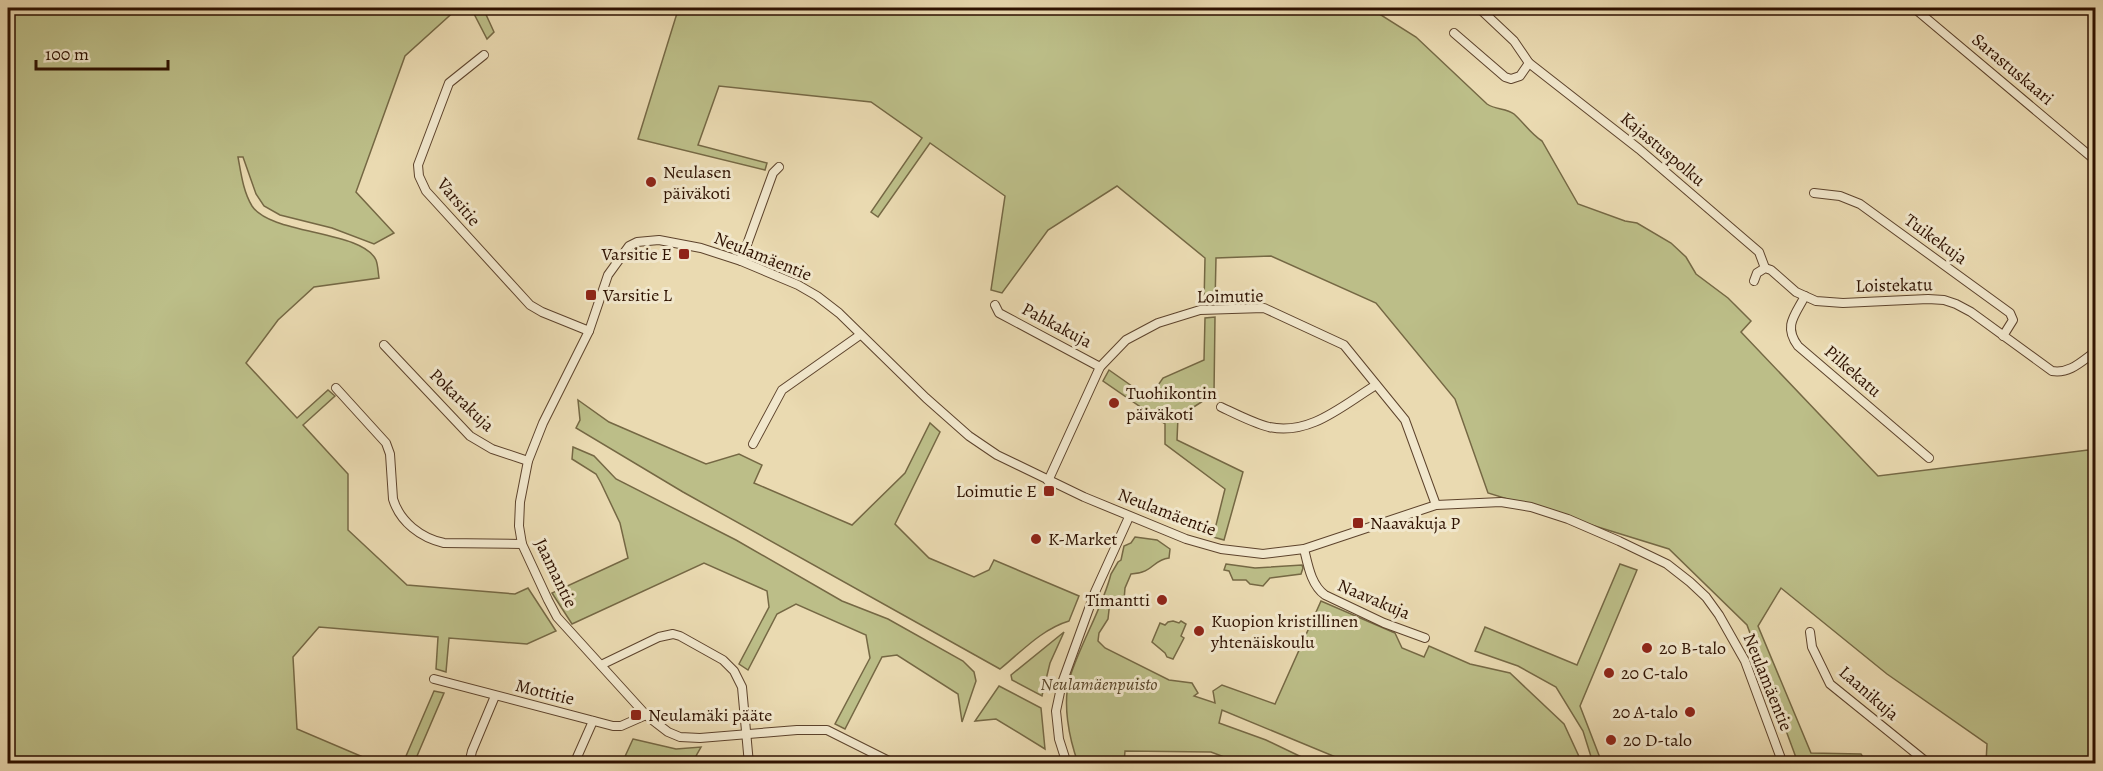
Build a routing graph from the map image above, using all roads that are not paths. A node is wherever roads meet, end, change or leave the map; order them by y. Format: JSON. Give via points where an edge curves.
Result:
{"nodes":[{"id":1,"x":1479,"y":8,"type":"edge"},
{"id":2,"x":1914,"y":8,"type":"edge"},
{"id":3,"x":1454,"y":33,"type":"dead end"},
{"id":4,"x":484,"y":55,"type":"dead end"},
{"id":5,"x":1529,"y":63,"type":"junction"},
{"id":6,"x":2093,"y":161,"type":"edge"},
{"id":7,"x":779,"y":167,"type":"dead end"},
{"id":8,"x":1814,"y":193,"type":"dead end"},
{"id":9,"x":629,"y":246,"type":"joint"},
{"id":10,"x":741,"y":261,"type":"junction"},
{"id":11,"x":1766,"y":268,"type":"junction"},
{"id":12,"x":1754,"y":281,"type":"dead end"},
{"id":13,"x":1805,"y":296,"type":"junction"},
{"id":14,"x":997,"y":309,"type":"dead end"},
{"id":15,"x":589,"y":331,"type":"junction"},
{"id":16,"x":860,"y":335,"type":"junction"},
{"id":17,"x":2003,"y":336,"type":"junction"},
{"id":18,"x":384,"y":345,"type":"dead end"},
{"id":19,"x":2096,"y":351,"type":"edge"},
{"id":20,"x":1100,"y":367,"type":"junction"},
{"id":21,"x":1376,"y":385,"type":"junction"},
{"id":22,"x":336,"y":388,"type":"dead end"},
{"id":23,"x":1221,"y":407,"type":"dead end"},
{"id":24,"x":753,"y":444,"type":"dead end"},
{"id":25,"x":1929,"y":458,"type":"dead end"},
{"id":26,"x":528,"y":461,"type":"junction"},
{"id":27,"x":1048,"y":481,"type":"junction"},
{"id":28,"x":1436,"y":505,"type":"junction"},
{"id":29,"x":1129,"y":517,"type":"junction"},
{"id":30,"x":522,"y":544,"type":"junction"},
{"id":31,"x":1304,"y":549,"type":"junction"},
{"id":32,"x":1810,"y":632,"type":"dead end"},
{"id":33,"x":1425,"y":638,"type":"dead end"},
{"id":34,"x":601,"y":665,"type":"junction"},
{"id":35,"x":434,"y":679,"type":"dead end"},
{"id":36,"x":495,"y":696,"type":"junction"},
{"id":37,"x":646,"y":715,"type":"junction"},
{"id":38,"x":593,"y":721,"type":"junction"},
{"id":39,"x":746,"y":734,"type":"junction"},
{"id":40,"x":877,"y":759,"type":"edge"},
{"id":41,"x":469,"y":764,"type":"edge"},
{"id":42,"x":574,"y":764,"type":"edge"},
{"id":43,"x":749,"y":764,"type":"edge"},
{"id":44,"x":896,"y":764,"type":"edge"},
{"id":45,"x":1066,"y":764,"type":"edge"},
{"id":46,"x":1783,"y":764,"type":"edge"},
{"id":47,"x":1929,"y":764,"type":"edge"}],
"edges":[{"from":1,"to":5,"type":"street","name":"Kajastuspolku","via":[[1514,41]]},
{"from":2,"to":6,"type":"street","name":"Sarastuskaari"},
{"from":3,"to":5,"type":"street","via":[[1505,77],[1520,76]]},
{"from":4,"to":15,"type":"street","name":"Varsitie","via":[[449,83],[418,165],[419,176],[426,191],[530,305]]},
{"from":5,"to":11,"type":"street","name":"Kajastuspolku","via":[[1639,149],[1759,252]]},
{"from":7,"to":10,"type":"street","via":[[773,173]]},
{"from":8,"to":17,"type":"street","name":"Tuikekuja","via":[[1840,196],[1860,204],[2010,313],[2013,320]]},
{"from":9,"to":10,"type":"street","name":"Neulamäentie","via":[[659,240]]},
{"from":9,"to":15,"type":"street","name":"Jaamantie","via":[[609,275]]},
{"from":10,"to":16,"type":"street","name":"Neulamäentie","via":[[817,296]]},
{"from":11,"to":12,"type":"street","via":[[1757,273]]},
{"from":11,"to":13,"type":"street","name":"Loistekatu"},
{"from":13,"to":17,"type":"street","name":"Loistekatu","via":[[1843,303],[1944,300],[1971,312]]},
{"from":13,"to":25,"type":"street","name":"Pilkekatu","via":[[1792,321],[1791,337]]},
{"from":14,"to":20,"type":"street","name":"Pahkakuja"},
{"from":15,"to":26,"type":"street","name":"Jaamantie"},
{"from":16,"to":24,"type":"street","via":[[782,390]]},
{"from":16,"to":27,"type":"street","name":"Neulamäentie","via":[[969,436]]},
{"from":17,"to":19,"type":"street","name":"Loistekatu","via":[[2052,371],[2071,369]]},
{"from":18,"to":26,"type":"street","name":"Pokarakuja","via":[[470,436],[492,449]]},
{"from":20,"to":21,"type":"street","name":"Loimutie","via":[[1126,340],[1158,322],[1200,310],[1264,308],[1344,345]]},
{"from":20,"to":27,"type":"street","name":"Loimutie"},
{"from":21,"to":23,"type":"street","via":[[1316,423],[1296,429],[1268,426]]},
{"from":21,"to":28,"type":"street","name":"Loimutie","via":[[1405,420]]},
{"from":22,"to":30,"type":"street","via":[[386,443],[394,505],[412,528],[444,543]]},
{"from":26,"to":30,"type":"street","name":"Jaamantie","via":[[520,502]]},
{"from":27,"to":29,"type":"street","name":"Neulamäentie"},
{"from":28,"to":31,"type":"street","name":"Neulamäentie"},
{"from":28,"to":46,"type":"street","name":"Neulamäentie","via":[[1501,502],[1531,507],[1568,519],[1666,564],[1706,597],[1728,629]]},
{"from":29,"to":31,"type":"street","name":"Neulamäentie","via":[[1221,549],[1263,554]]},
{"from":29,"to":45,"type":"street","via":[[1095,592],[1062,683],[1056,711]]},
{"from":30,"to":34,"type":"street","name":"Jaamantie","via":[[557,617]]},
{"from":31,"to":33,"type":"street","name":"Naavakuja","via":[[1319,591]]},
{"from":32,"to":47,"type":"street","name":"Laanikuja","via":[[1812,647],[1830,684]]},
{"from":34,"to":37,"type":"street","name":"Jaamantie"},
{"from":34,"to":39,"type":"street","via":[[659,637],[680,636],[723,660],[734,671],[744,696]]},
{"from":35,"to":36,"type":"street","name":"Mottitie"},
{"from":36,"to":38,"type":"street","name":"Mottitie"},
{"from":36,"to":41,"type":"street"},
{"from":37,"to":38,"type":"street","name":"Mottitie","via":[[621,726]]},
{"from":37,"to":39,"type":"street","name":"Jaamantie","via":[[680,737]]},
{"from":38,"to":42,"type":"street"},
{"from":39,"to":40,"type":"street","name":"Jaamantie","via":[[827,730]]},
{"from":39,"to":43,"type":"street"},
{"from":40,"to":44,"type":"street","name":"Jaamantie"}]}
